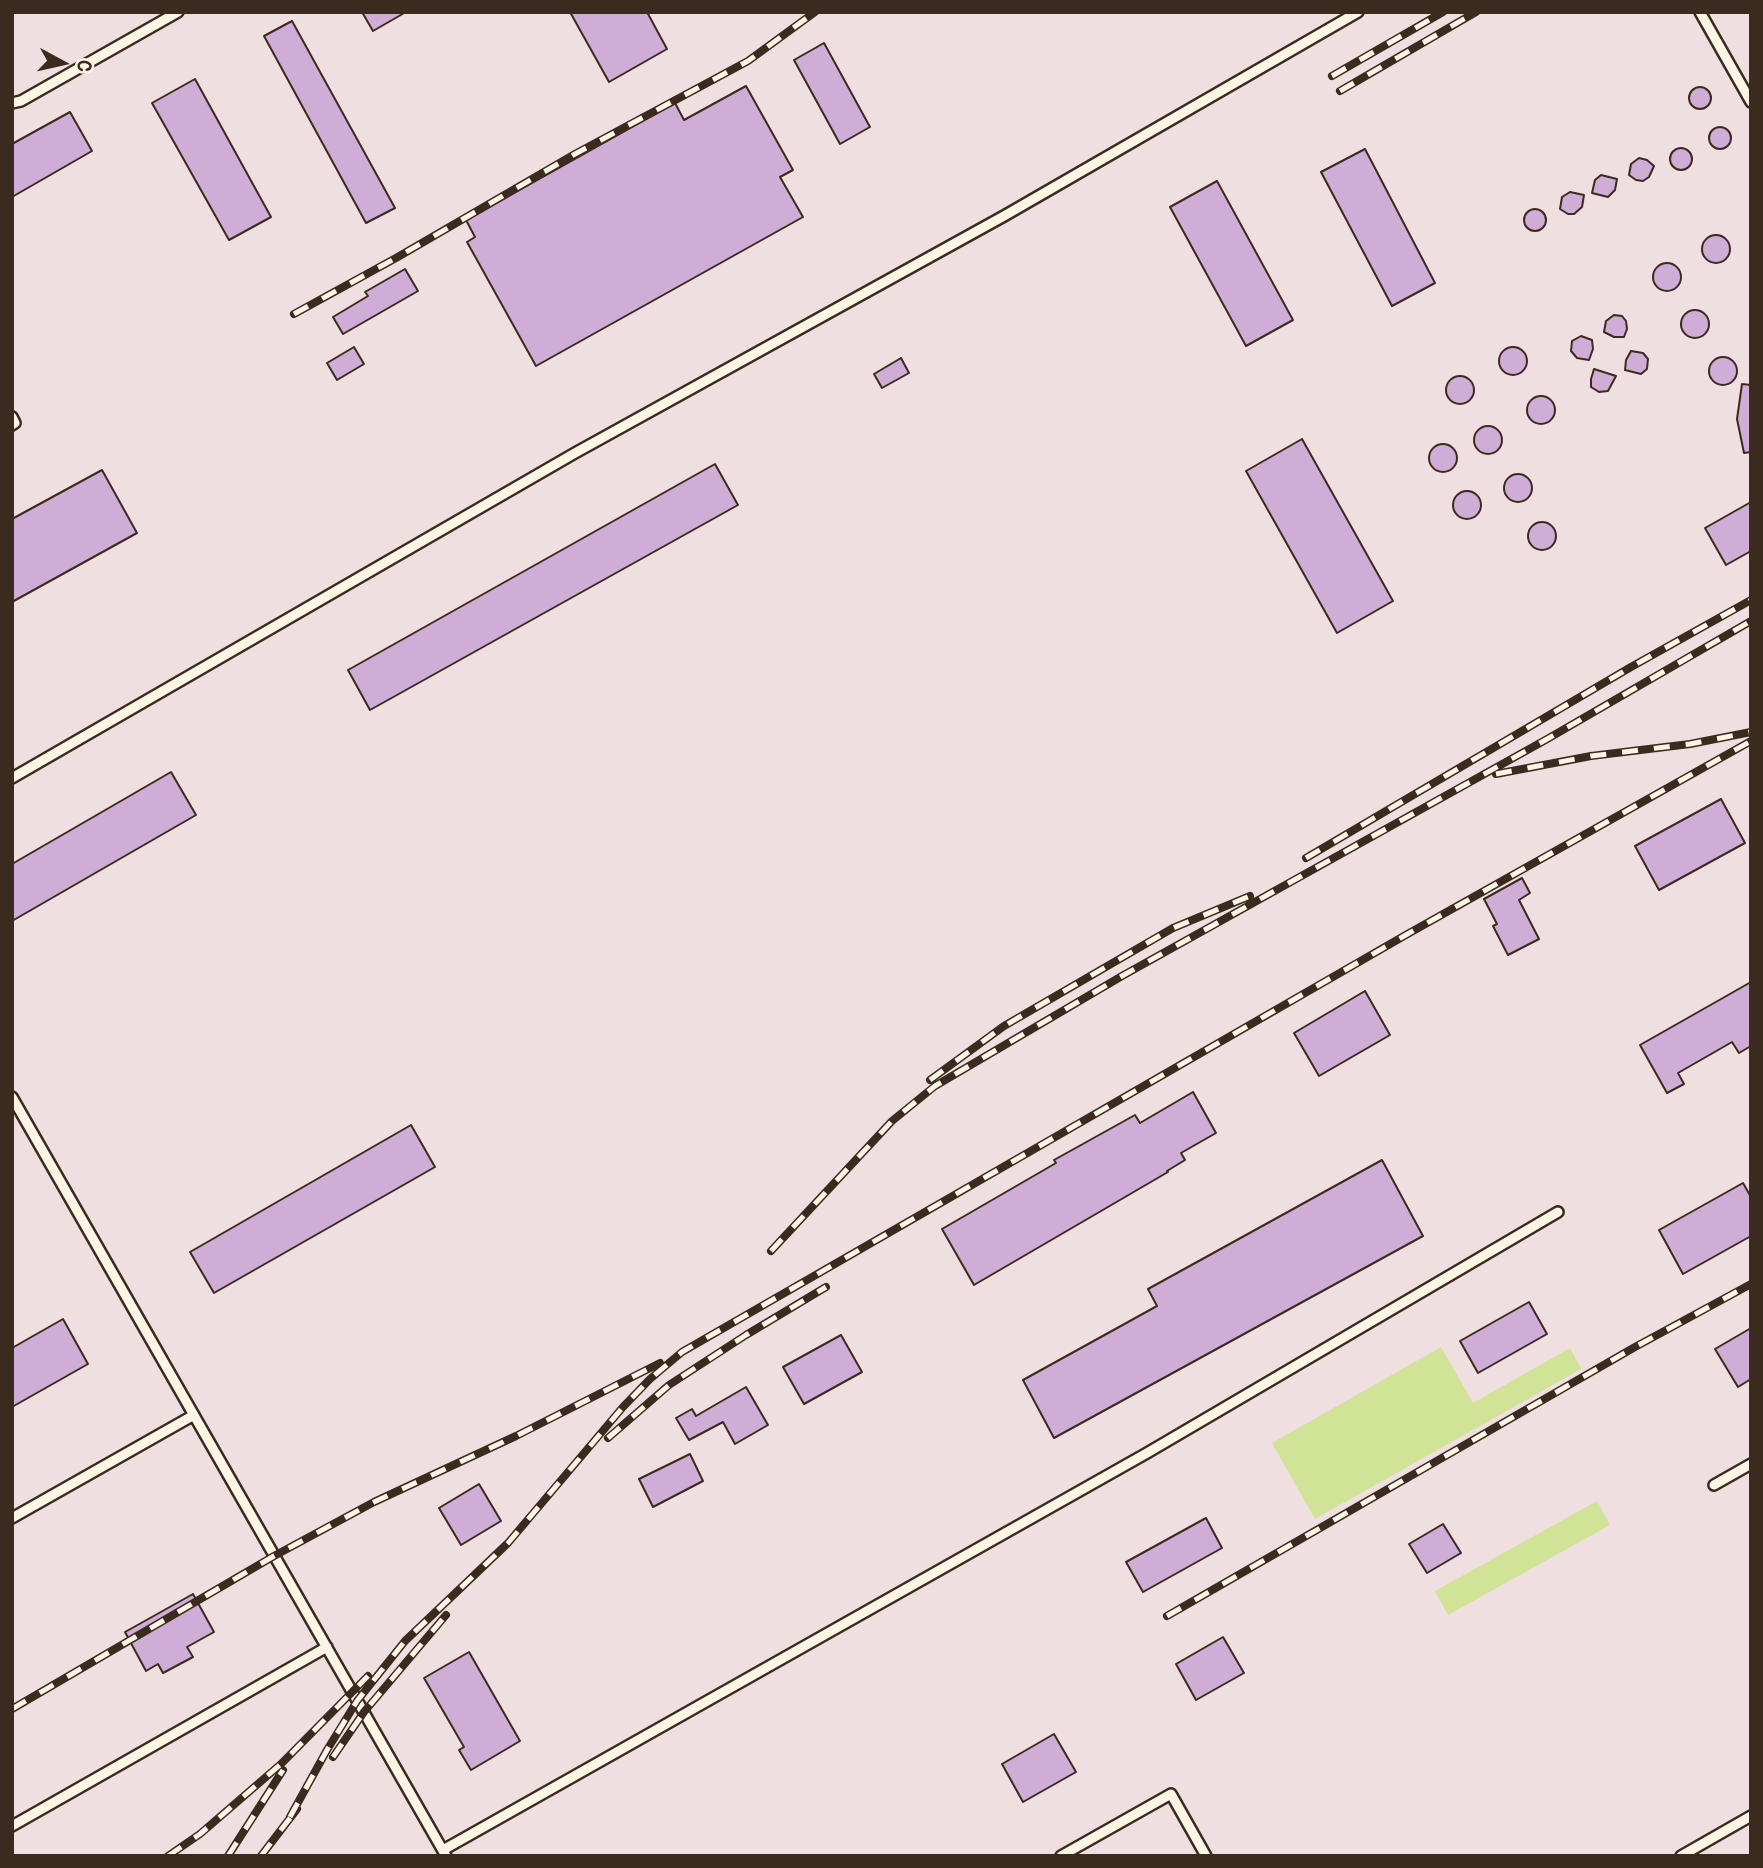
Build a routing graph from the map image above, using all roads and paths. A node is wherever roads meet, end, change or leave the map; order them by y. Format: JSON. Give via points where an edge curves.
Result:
{"nodes":[{"id":1,"x":178,"y":12,"type":"edge"},
{"id":2,"x":1358,"y":12,"type":"edge"},
{"id":3,"x":1700,"y":12,"type":"edge"},
{"id":4,"x":1751,"y":102,"type":"edge"},
{"id":5,"x":12,"y":103,"type":"edge"},
{"id":6,"x":12,"y":417,"type":"edge"},
{"id":7,"x":12,"y":425,"type":"edge"},
{"id":8,"x":12,"y":778,"type":"edge"},
{"id":9,"x":12,"y":1097,"type":"edge"},
{"id":10,"x":1558,"y":1212,"type":"dead end"},
{"id":11,"x":194,"y":1415,"type":"junction"},
{"id":12,"x":1751,"y":1464,"type":"edge"},
{"id":13,"x":1714,"y":1485,"type":"dead end"},
{"id":14,"x":12,"y":1518,"type":"edge"},
{"id":15,"x":327,"y":1647,"type":"junction"},
{"id":16,"x":1751,"y":1816,"type":"edge"},
{"id":17,"x":12,"y":1826,"type":"edge"},
{"id":18,"x":444,"y":1853,"type":"edge"},
{"id":19,"x":1061,"y":1856,"type":"edge"},
{"id":20,"x":1206,"y":1856,"type":"edge"},
{"id":21,"x":1681,"y":1856,"type":"edge"}],
"edges":[{"from":1,"to":5,"type":"lane"},
{"from":2,"to":8,"type":"lane","via":[[1004,216],[575,453]]},
{"from":3,"to":4,"type":"lane"},
{"from":6,"to":7,"type":"lane"},
{"from":9,"to":11,"type":"lane"},
{"from":10,"to":18,"type":"lane","via":[[1147,1453]]},
{"from":11,"to":14,"type":"lane"},
{"from":11,"to":15,"type":"lane"},
{"from":12,"to":13,"type":"lane"},
{"from":15,"to":17,"type":"lane"},
{"from":15,"to":18,"type":"lane"},
{"from":16,"to":21,"type":"lane"},
{"from":19,"to":20,"type":"lane","via":[[1171,1794]]}]}
